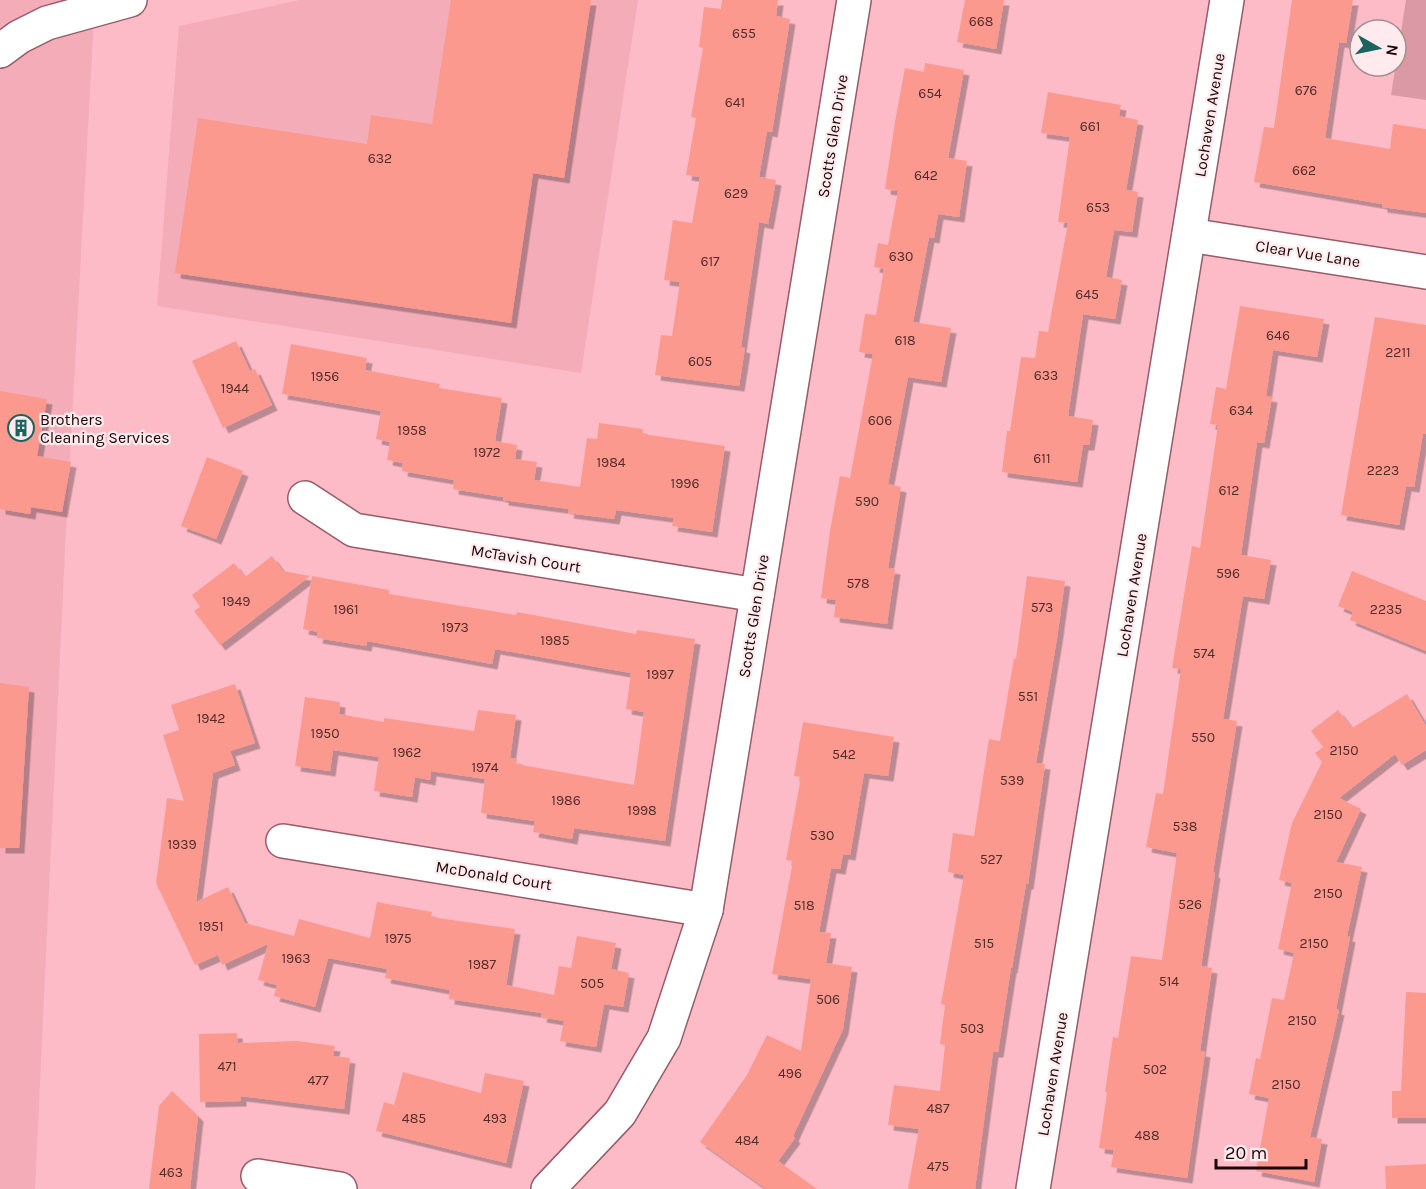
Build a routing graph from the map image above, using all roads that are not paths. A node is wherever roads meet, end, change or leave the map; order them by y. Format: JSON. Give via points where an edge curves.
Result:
{"nodes":[{"id":1,"x":130,"y":0,"type":"edge"},
{"id":2,"x":854,"y":0,"type":"edge"},
{"id":3,"x":1227,"y":0,"type":"edge"},
{"id":4,"x":0,"y":51,"type":"edge"},
{"id":5,"x":1190,"y":235,"type":"junction"},
{"id":6,"x":1426,"y":272,"type":"edge"},
{"id":7,"x":305,"y":498,"type":"dead end"},
{"id":8,"x":757,"y":596,"type":"junction"},
{"id":9,"x":283,"y":841,"type":"dead end"},
{"id":10,"x":706,"y":910,"type":"junction"},
{"id":11,"x":258,"y":1176,"type":"dead end"},
{"id":12,"x":340,"y":1189,"type":"edge"},
{"id":13,"x":548,"y":1189,"type":"edge"},
{"id":14,"x":1034,"y":1189,"type":"edge"}],
"edges":[{"from":1,"to":4,"type":"street","via":[[47,23]]},
{"from":2,"to":8,"type":"street","name":"Scotts Glen Drive"},
{"from":3,"to":5,"type":"street","name":"Lochaven Avenue"},
{"from":5,"to":6,"type":"street","name":"Clear Vue Lane"},
{"from":5,"to":14,"type":"street","name":"Lochaven Avenue"},
{"from":7,"to":8,"type":"street","name":"McTavish Court","via":[[354,530]]},
{"from":8,"to":10,"type":"street","name":"Scotts Glen Drive"},
{"from":9,"to":10,"type":"street","name":"McDonald Court"},
{"from":10,"to":13,"type":"street","name":"Scotts Glen Drive","via":[[664,1038],[620,1113]]},
{"from":11,"to":12,"type":"street"}]}
